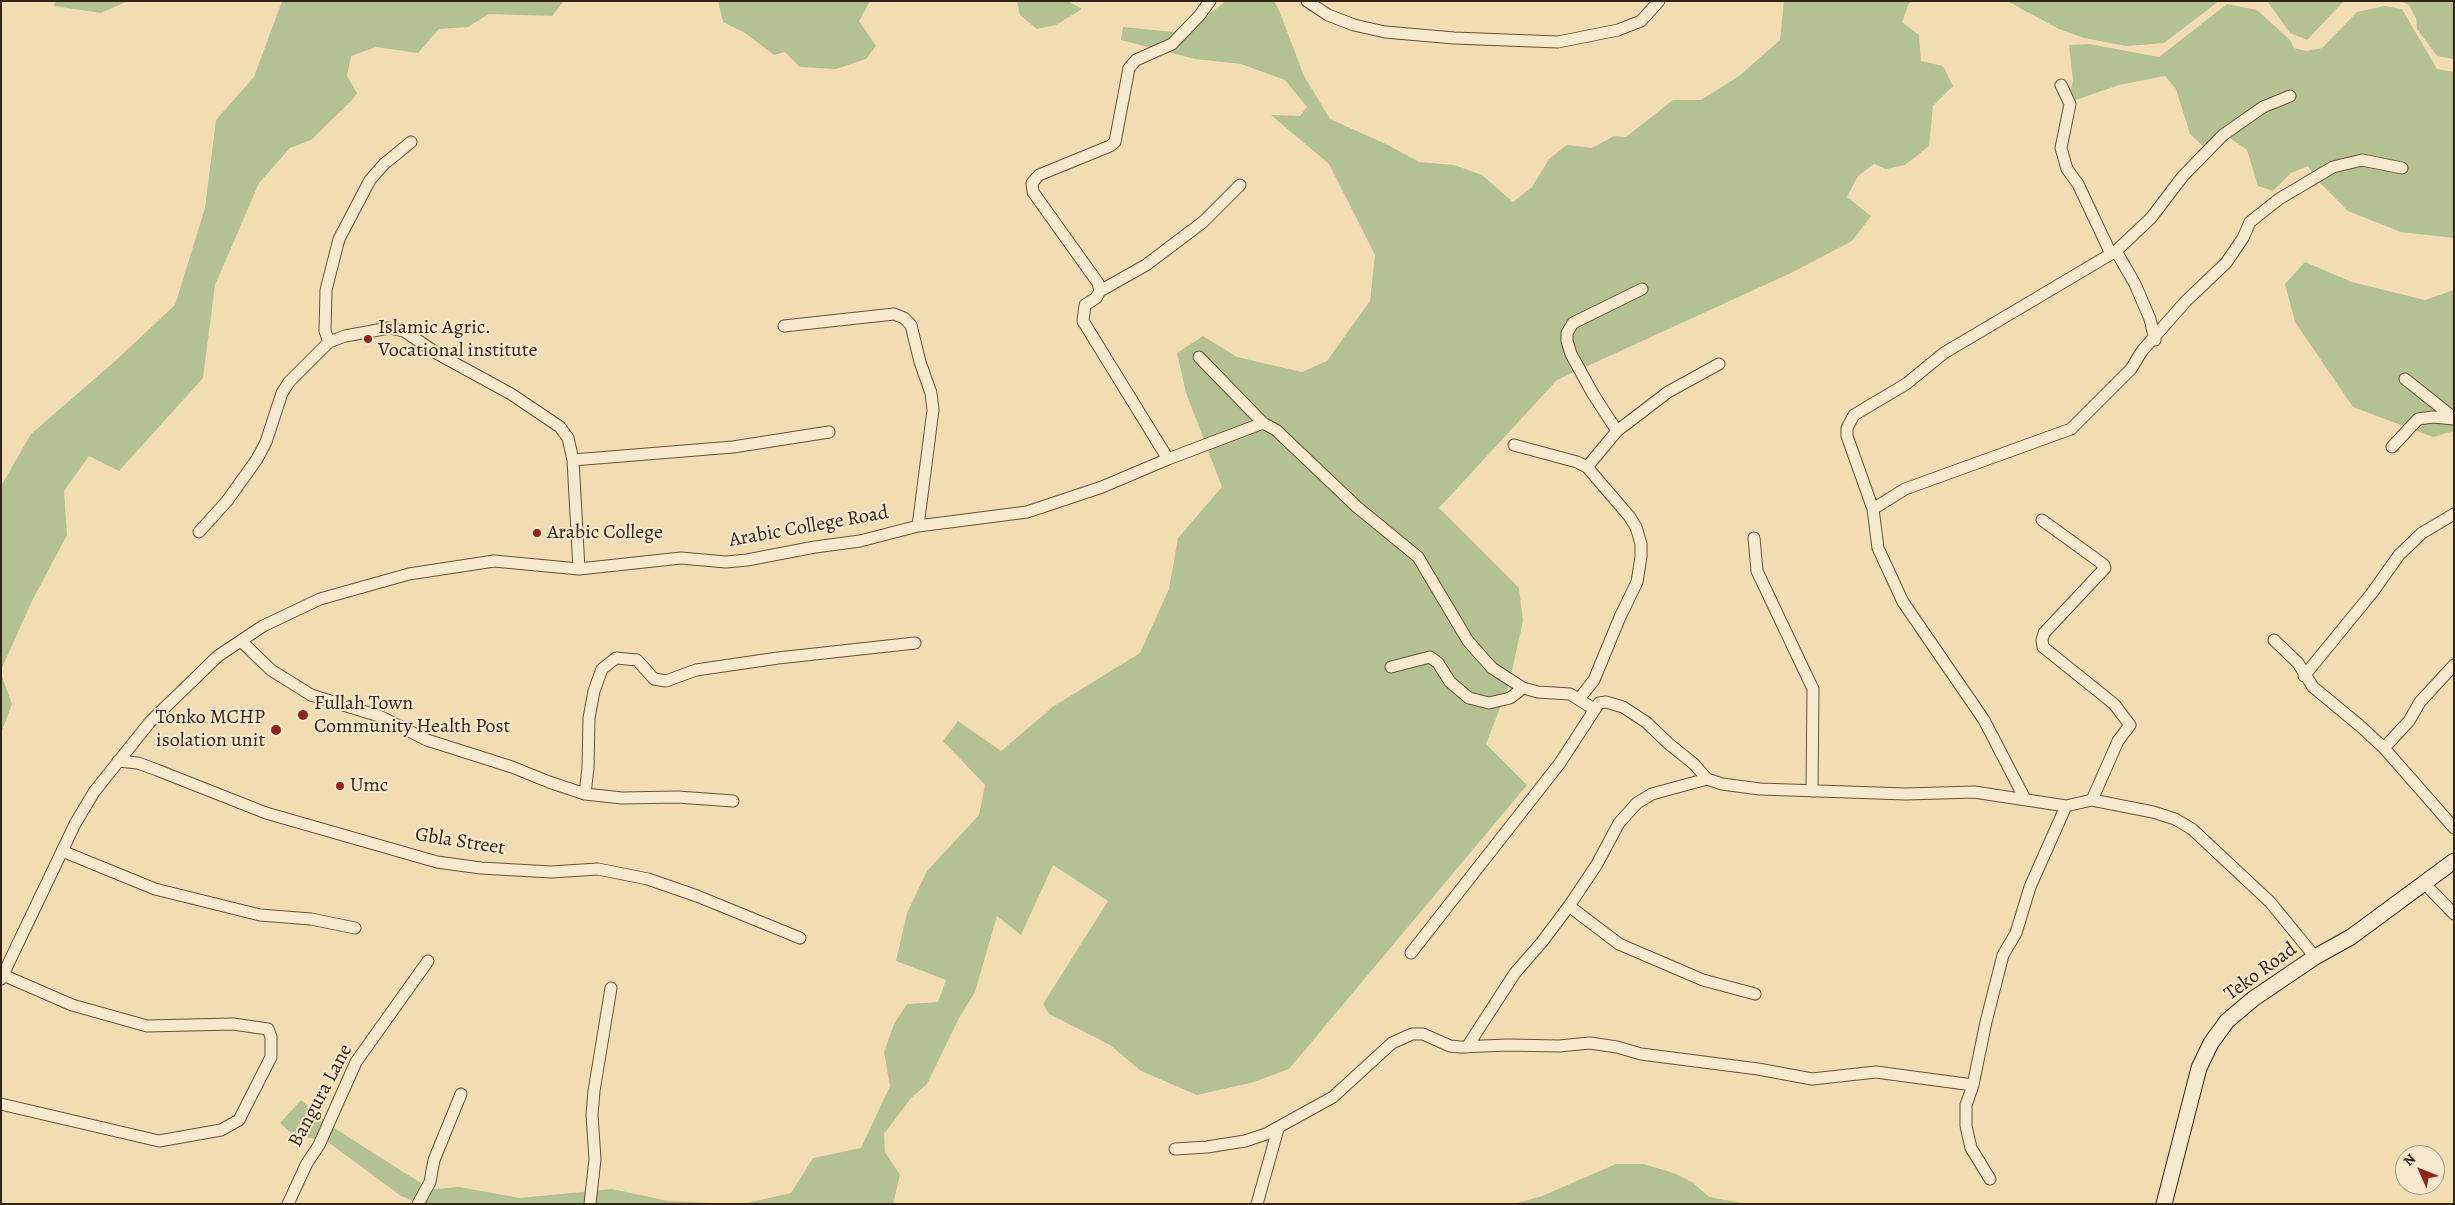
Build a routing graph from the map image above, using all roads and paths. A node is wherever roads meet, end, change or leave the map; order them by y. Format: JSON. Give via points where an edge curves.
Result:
{"nodes":[{"id":1,"x":1210,"y":1,"type":"edge"},
{"id":2,"x":1307,"y":1,"type":"edge"},
{"id":3,"x":1659,"y":1,"type":"edge"},
{"id":4,"x":2061,"y":85,"type":"dead end"},
{"id":5,"x":2290,"y":96,"type":"dead end"},
{"id":6,"x":411,"y":142,"type":"dead end"},
{"id":7,"x":2402,"y":168,"type":"dead end"},
{"id":8,"x":1240,"y":185,"type":"dead end"},
{"id":9,"x":2114,"y":253,"type":"junction"},
{"id":10,"x":1642,"y":289,"type":"dead end"},
{"id":11,"x":1100,"y":291,"type":"junction"},
{"id":12,"x":784,"y":326,"type":"dead end"},
{"id":13,"x":2155,"y":340,"type":"junction"},
{"id":14,"x":328,"y":342,"type":"junction"},
{"id":15,"x":1199,"y":357,"type":"dead end"},
{"id":16,"x":1719,"y":364,"type":"dead end"},
{"id":17,"x":2405,"y":379,"type":"dead end"},
{"id":18,"x":2454,"y":419,"type":"edge"},
{"id":19,"x":1263,"y":423,"type":"junction"},
{"id":20,"x":1617,"y":431,"type":"junction"},
{"id":21,"x":829,"y":432,"type":"dead end"},
{"id":22,"x":1514,"y":445,"type":"dead end"},
{"id":23,"x":2392,"y":447,"type":"dead end"},
{"id":24,"x":1168,"y":459,"type":"junction"},
{"id":25,"x":573,"y":460,"type":"junction"},
{"id":26,"x":1587,"y":467,"type":"junction"},
{"id":27,"x":1873,"y":509,"type":"junction"},
{"id":28,"x":2454,"y":514,"type":"edge"},
{"id":29,"x":2042,"y":520,"type":"dead end"},
{"id":30,"x":918,"y":526,"type":"junction"},
{"id":31,"x":199,"y":532,"type":"dead end"},
{"id":32,"x":1754,"y":538,"type":"dead end"},
{"id":33,"x":579,"y":569,"type":"junction"},
{"id":34,"x":2274,"y":640,"type":"dead end"},
{"id":35,"x":240,"y":641,"type":"junction"},
{"id":36,"x":915,"y":643,"type":"dead end"},
{"id":37,"x":2454,"y":665,"type":"edge"},
{"id":38,"x":1391,"y":666,"type":"dead end"},
{"id":39,"x":2304,"y":676,"type":"junction"},
{"id":40,"x":1523,"y":688,"type":"junction"},
{"id":41,"x":1579,"y":699,"type":"junction"},
{"id":42,"x":1594,"y":709,"type":"junction"},
{"id":43,"x":2384,"y":748,"type":"junction"},
{"id":44,"x":118,"y":761,"type":"junction"},
{"id":45,"x":1707,"y":779,"type":"junction"},
{"id":46,"x":1812,"y":791,"type":"junction"},
{"id":47,"x":584,"y":794,"type":"junction"},
{"id":48,"x":2025,"y":799,"type":"junction"},
{"id":49,"x":2092,"y":800,"type":"junction"},
{"id":50,"x":733,"y":801,"type":"dead end"},
{"id":51,"x":2066,"y":806,"type":"junction"},
{"id":52,"x":2454,"y":828,"type":"edge"},
{"id":53,"x":62,"y":850,"type":"junction"},
{"id":54,"x":2454,"y":861,"type":"edge"},
{"id":55,"x":2424,"y":883,"type":"junction"},
{"id":56,"x":1569,"y":906,"type":"junction"},
{"id":57,"x":2454,"y":914,"type":"edge"},
{"id":58,"x":355,"y":928,"type":"dead end"},
{"id":59,"x":800,"y":938,"type":"dead end"},
{"id":60,"x":1411,"y":953,"type":"dead end"},
{"id":61,"x":2315,"y":957,"type":"junction"},
{"id":62,"x":428,"y":961,"type":"dead end"},
{"id":63,"x":2,"y":977,"type":"edge"},
{"id":64,"x":611,"y":988,"type":"dead end"},
{"id":65,"x":1755,"y":994,"type":"dead end"},
{"id":66,"x":1467,"y":1047,"type":"junction"},
{"id":67,"x":1973,"y":1085,"type":"junction"},
{"id":68,"x":461,"y":1094,"type":"dead end"},
{"id":69,"x":1,"y":1104,"type":"edge"},
{"id":70,"x":1278,"y":1129,"type":"junction"},
{"id":71,"x":1175,"y":1149,"type":"dead end"},
{"id":72,"x":1990,"y":1179,"type":"dead end"},
{"id":73,"x":288,"y":1204,"type":"edge"},
{"id":74,"x":418,"y":1204,"type":"edge"},
{"id":75,"x":590,"y":1204,"type":"edge"},
{"id":76,"x":1257,"y":1204,"type":"edge"},
{"id":77,"x":2164,"y":1204,"type":"edge"}],
"edges":[{"from":1,"to":11,"type":"street","via":[[1172,44],[1136,60],[1129,68],[1115,142],[1039,175],[1032,183],[1033,192],[1098,283]]},
{"from":2,"to":3,"type":"street","via":[[1328,15],[1385,32],[1558,42],[1618,30],[1641,21]]},
{"from":4,"to":9,"type":"street","via":[[2070,104],[2061,148],[2067,169]]},
{"from":5,"to":9,"type":"street","via":[[2263,107],[2223,135],[2183,176],[2151,218]]},
{"from":6,"to":14,"type":"street","via":[[370,180],[339,239],[326,290],[324,313]]},
{"from":7,"to":13,"type":"street","via":[[2362,160],[2352,162],[2334,167],[2279,199],[2250,222],[2226,263],[2186,301]]},
{"from":8,"to":11,"type":"street","via":[[1203,222],[1146,265]]},
{"from":9,"to":13,"type":"street","via":[[2135,284]]},
{"from":9,"to":27,"type":"street","via":[[1944,353],[1906,384],[1854,415],[1847,428],[1847,436]]},
{"from":10,"to":20,"type":"street","via":[[1573,323],[1567,333],[1571,354]]},
{"from":11,"to":24,"type":"street","via":[[1085,305],[1083,321]]},
{"from":12,"to":30,"type":"street","via":[[894,314],[911,325],[933,410]]},
{"from":13,"to":27,"type":"street","via":[[2071,429],[1905,489]]},
{"from":14,"to":25,"type":"street","via":[[389,328],[404,331],[547,417],[568,438]]},
{"from":14,"to":31,"type":"street","via":[[289,382],[257,459],[227,501]]},
{"from":15,"to":19,"type":"street"},
{"from":16,"to":20,"type":"street","via":[[1668,392]]},
{"from":17,"to":18,"type":"street"},
{"from":18,"to":23,"type":"street","via":[[2418,419]]},
{"from":19,"to":24,"type":"street","name":"Arabic College Road"},
{"from":19,"to":40,"type":"street","via":[[1276,430],[1357,507],[1418,557],[1468,641],[1492,668]]},
{"from":20,"to":26,"type":"street"},
{"from":21,"to":25,"type":"street","via":[[733,447]]},
{"from":22,"to":26,"type":"street"},
{"from":24,"to":30,"type":"street","name":"Arabic College Road","via":[[1102,487],[1027,512]]},
{"from":25,"to":33,"type":"street"},
{"from":26,"to":41,"type":"street","via":[[1636,527],[1642,557],[1637,582],[1594,680]]},
{"from":27,"to":48,"type":"street","via":[[1878,548],[1904,602],[1984,720]]},
{"from":28,"to":39,"type":"street","via":[[2422,533],[2400,555]]},
{"from":29,"to":49,"type":"street","via":[[2105,568],[2044,633],[2042,640],[2043,647],[2114,704],[2130,725],[2118,741]]},
{"from":30,"to":33,"type":"street","name":"Arabic College Road","via":[[860,541],[815,546],[747,560],[726,562],[682,558]]},
{"from":32,"to":46,"type":"street","via":[[1757,571],[1813,689]]},
{"from":33,"to":35,"type":"street","name":"Arabic College Road","via":[[494,561],[409,574],[320,599],[263,626]]},
{"from":34,"to":39,"type":"street","via":[[2298,663]]},
{"from":35,"to":44,"type":"street","name":"Arabic College Road","via":[[218,656],[175,696]]},
{"from":35,"to":47,"type":"street","via":[[272,670],[311,695],[349,705],[427,740]]},
{"from":36,"to":47,"type":"street","via":[[741,663],[696,670],[666,681],[654,679],[637,660],[616,658],[602,669],[594,691]]},
{"from":37,"to":43,"type":"street"},
{"from":38,"to":40,"type":"street","via":[[1430,657],[1450,682],[1469,698],[1489,703],[1510,698]]},
{"from":39,"to":43,"type":"street"},
{"from":40,"to":41,"type":"street","via":[[1570,694]]},
{"from":41,"to":42,"type":"street"},
{"from":42,"to":45,"type":"street","via":[[1599,703],[1606,702],[1622,707],[1646,722]]},
{"from":42,"to":60,"type":"street","via":[[1560,763]]},
{"from":43,"to":52,"type":"street"},
{"from":44,"to":53,"type":"street","name":"Arabic College Road","via":[[94,792]]},
{"from":44,"to":59,"type":"street","name":"Gbla Street","via":[[138,763],[266,813],[437,862],[551,872],[598,869],[648,879]]},
{"from":45,"to":46,"type":"street","via":[[1760,789]]},
{"from":45,"to":56,"type":"street","via":[[1652,794],[1637,803],[1619,823]]},
{"from":46,"to":48,"type":"street","via":[[1974,792]]},
{"from":47,"to":50,"type":"street"},
{"from":48,"to":51,"type":"street"},
{"from":49,"to":51,"type":"street"},
{"from":49,"to":61,"type":"street","via":[[2153,812],[2192,829],[2270,902]]},
{"from":51,"to":67,"type":"street","via":[[2030,887],[2016,933],[2003,955]]},
{"from":53,"to":58,"type":"street","via":[[155,889],[260,915],[311,919]]},
{"from":53,"to":63,"type":"street","name":"Arabic College Road"},
{"from":54,"to":55,"type":"street","name":"Teko Road"},
{"from":55,"to":57,"type":"street"},
{"from":55,"to":61,"type":"street","name":"Teko Road","via":[[2351,937]]},
{"from":56,"to":65,"type":"street","via":[[1619,944],[1703,980]]},
{"from":56,"to":66,"type":"street","via":[[1515,973]]},
{"from":61,"to":77,"type":"street","name":"Teko Road","via":[[2253,999],[2227,1021],[2211,1043],[2199,1068]]},
{"from":62,"to":73,"type":"street","name":"Bangura Lane","via":[[356,1062]]},
{"from":63,"to":69,"type":"street","via":[[72,1005],[147,1026],[233,1024],[268,1029],[271,1056],[239,1120],[221,1130],[159,1141]]},
{"from":64,"to":75,"type":"street","via":[[594,1092],[595,1159]]},
{"from":66,"to":67,"type":"street","via":[[1590,1043],[1641,1054],[1812,1078],[1876,1072]]},
{"from":66,"to":70,"type":"street","via":[[1450,1046],[1423,1034],[1401,1038],[1333,1097]]},
{"from":67,"to":72,"type":"street","via":[[1966,1105],[1966,1126],[1971,1148]]},
{"from":68,"to":74,"type":"street","via":[[434,1160],[430,1182]]},
{"from":70,"to":71,"type":"street","via":[[1245,1142]]},
{"from":70,"to":76,"type":"street"}]}
